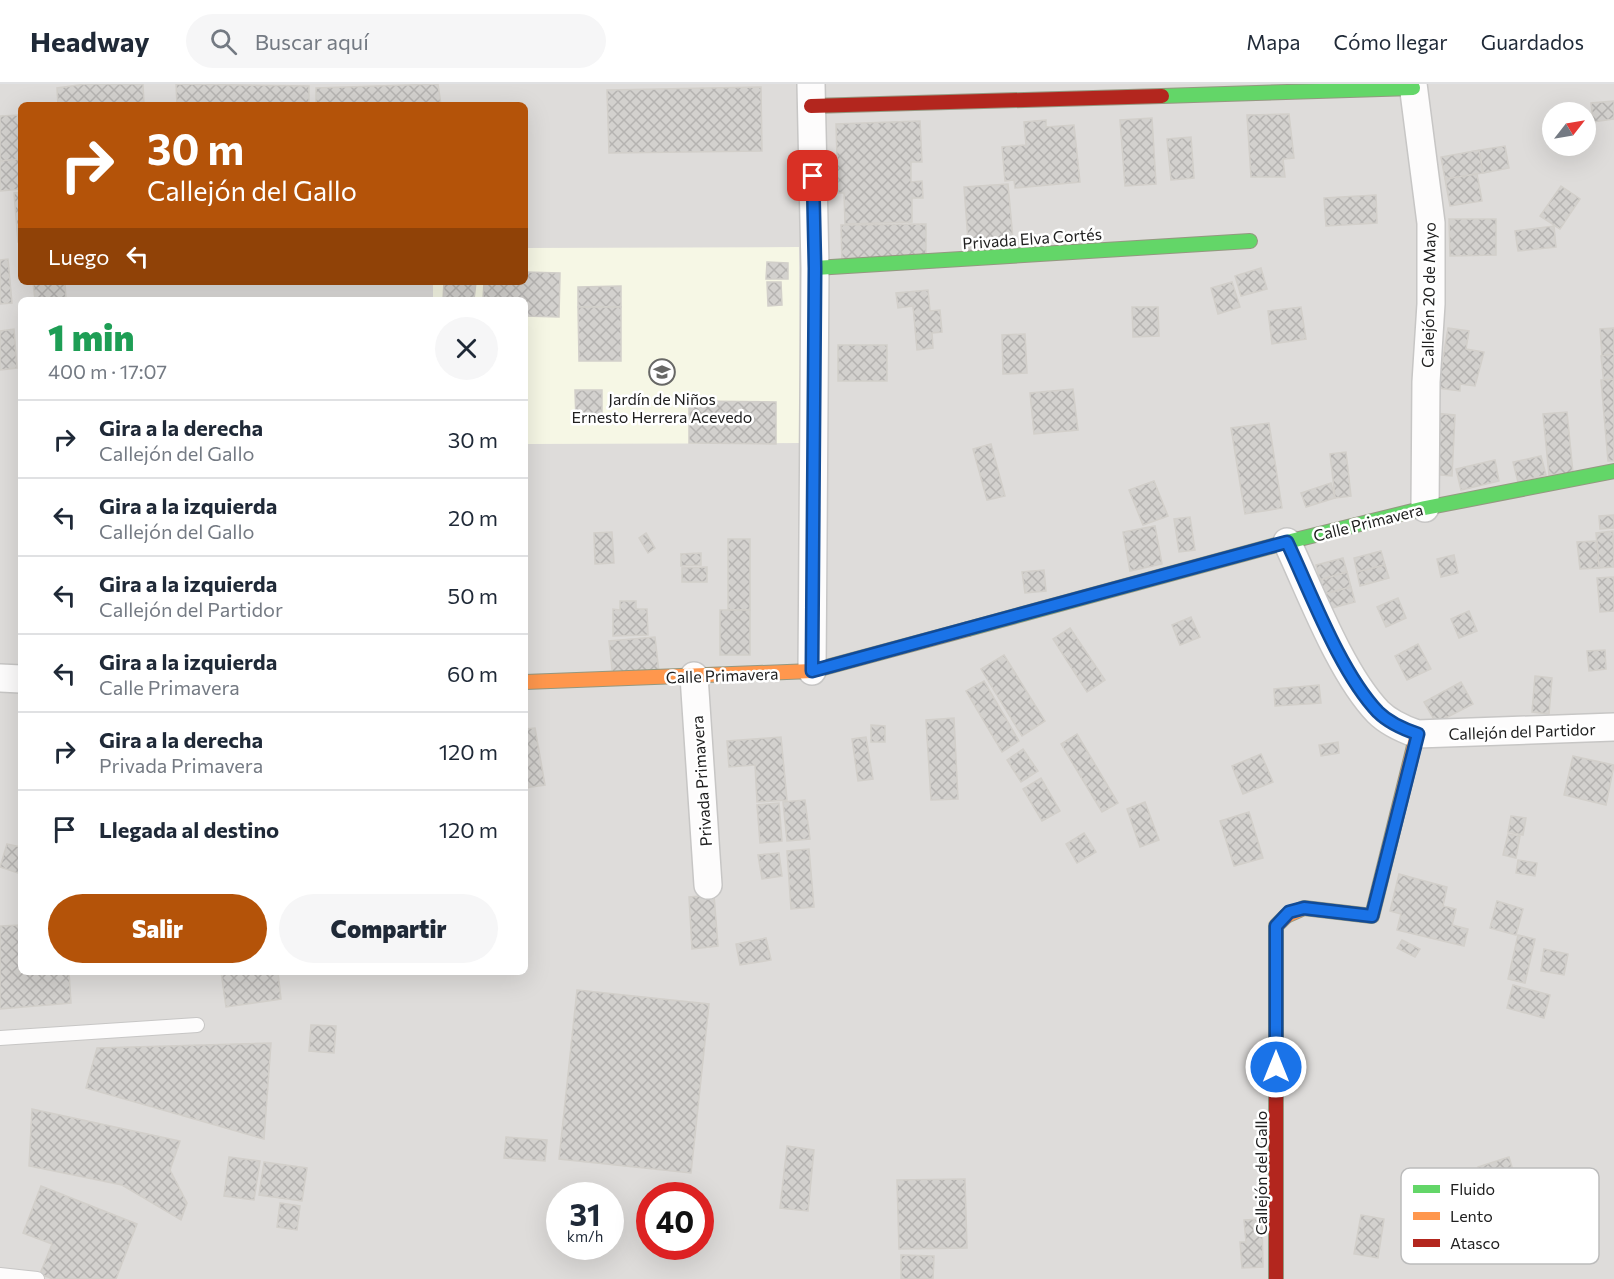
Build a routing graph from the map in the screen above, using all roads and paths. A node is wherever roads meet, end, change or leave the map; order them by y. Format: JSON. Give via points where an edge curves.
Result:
{"nodes":[{"id":1,"x":1413,"y":86,"type":"edge"},
{"id":2,"x":811,"y":95,"type":"edge"},
{"id":3,"x":1250,"y":241,"type":"dead end"},
{"id":4,"x":815,"y":268,"type":"junction"},
{"id":5,"x":1614,"y":471,"type":"edge"},
{"id":6,"x":1425,"y":508,"type":"junction"},
{"id":7,"x":1287,"y":542,"type":"junction"},
{"id":8,"x":812,"y":671,"type":"junction"},
{"id":9,"x":694,"y":676,"type":"junction"},
{"id":10,"x":0,"y":678,"type":"edge"},
{"id":11,"x":18,"y":679,"type":"edge"},
{"id":12,"x":528,"y":682,"type":"edge"},
{"id":13,"x":1614,"y":727,"type":"edge"},
{"id":14,"x":1418,"y":734,"type":"junction"},
{"id":15,"x":708,"y":885,"type":"dead end"},
{"id":16,"x":197,"y":1025,"type":"dead end"},
{"id":17,"x":0,"y":1038,"type":"edge"},
{"id":18,"x":0,"y":1275,"type":"edge"},
{"id":19,"x":37,"y":1279,"type":"edge"},
{"id":20,"x":1276,"y":1279,"type":"edge"}],
"edges":[{"from":1,"to":2,"type":"street"},
{"from":1,"to":6,"type":"street","name":"Callejón 20 de Mayo","via":[[1431,223]]},
{"from":2,"to":4,"type":"street"},
{"from":3,"to":4,"type":"street","name":"Privada Elva Cortés"},
{"from":4,"to":8,"type":"street"},
{"from":5,"to":6,"type":"street","name":"Calle Primavera"},
{"from":6,"to":7,"type":"street","name":"Calle Primavera"},
{"from":7,"to":8,"type":"street","name":"Calle Primavera"},
{"from":7,"to":14,"type":"street","name":"Callejón del Partidor","via":[[1353,681],[1379,713],[1398,727]]},
{"from":8,"to":9,"type":"street","name":"Calle Primavera"},
{"from":9,"to":12,"type":"street","name":"Calle Primavera"},
{"from":9,"to":15,"type":"street","name":"Privada Primavera"},
{"from":10,"to":11,"type":"street"},
{"from":13,"to":14,"type":"street","name":"Callejón del Partidor"},
{"from":14,"to":20,"type":"street","name":"Callejón del Gallo","via":[[1372,916],[1304,908],[1289,912],[1276,926]]},
{"from":16,"to":17,"type":"lane"},
{"from":18,"to":19,"type":"lane"}]}
